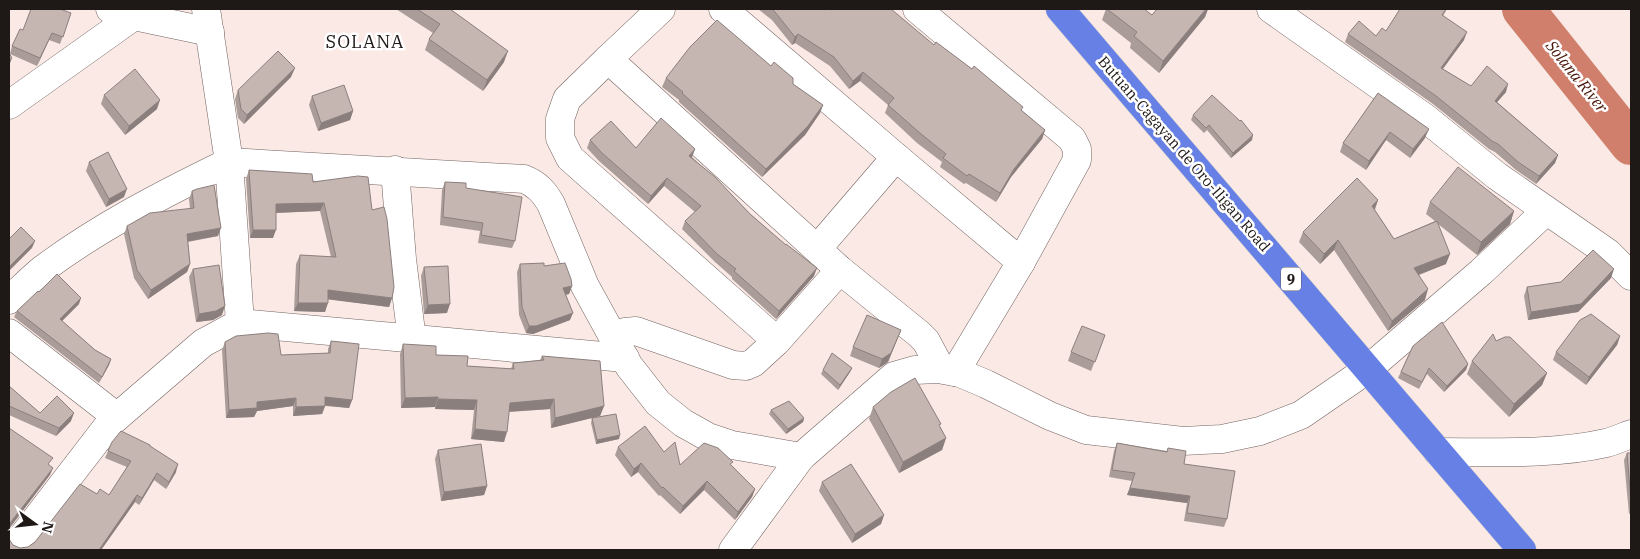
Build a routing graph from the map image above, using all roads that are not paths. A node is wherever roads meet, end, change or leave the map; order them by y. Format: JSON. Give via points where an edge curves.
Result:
{"nodes":[{"id":1,"x":661,"y":9,"type":"edge"},
{"id":2,"x":723,"y":9,"type":"edge"},
{"id":3,"x":917,"y":9,"type":"edge"},
{"id":4,"x":1060,"y":9,"type":"edge"},
{"id":5,"x":1271,"y":9,"type":"edge"},
{"id":6,"x":122,"y":13,"type":"edge"},
{"id":7,"x":208,"y":21,"type":"edge"},
{"id":8,"x":608,"y":59,"type":"junction"},
{"id":9,"x":9,"y":105,"type":"edge"},
{"id":10,"x":896,"y":158,"type":"junction"},
{"id":11,"x":230,"y":162,"type":"junction"},
{"id":12,"x":395,"y":170,"type":"junction"},
{"id":13,"x":1546,"y":210,"type":"junction"},
{"id":14,"x":817,"y":249,"type":"junction"},
{"id":15,"x":1021,"y":262,"type":"junction"},
{"id":16,"x":840,"y":270,"type":"junction"},
{"id":17,"x":1631,"y":276,"type":"edge"},
{"id":18,"x":9,"y":300,"type":"edge"},
{"id":19,"x":240,"y":323,"type":"junction"},
{"id":20,"x":9,"y":334,"type":"edge"},
{"id":21,"x":412,"y":340,"type":"junction"},
{"id":22,"x":777,"y":341,"type":"junction"},
{"id":23,"x":619,"y":347,"type":"junction"},
{"id":24,"x":1368,"y":369,"type":"junction"},
{"id":25,"x":948,"y":371,"type":"junction"},
{"id":26,"x":117,"y":417,"type":"junction"},
{"id":27,"x":1631,"y":434,"type":"edge"},
{"id":28,"x":1438,"y":452,"type":"junction"},
{"id":29,"x":801,"y":457,"type":"junction"},
{"id":30,"x":20,"y":540,"type":"dead end"},
{"id":31,"x":732,"y":550,"type":"edge"},
{"id":32,"x":1522,"y":550,"type":"edge"}],
"edges":[{"from":1,"to":8,"type":"street"},
{"from":2,"to":10,"type":"street"},
{"from":3,"to":15,"type":"street","via":[[1072,139],[1077,149],[1077,160]]},
{"from":4,"to":24,"type":"highway","name":"Butuan-Cagayan de Oro-Iligan Road","number":"9"},
{"from":5,"to":13,"type":"street","via":[[1416,111],[1497,176]]},
{"from":6,"to":7,"type":"street"},
{"from":6,"to":9,"type":"street"},
{"from":7,"to":11,"type":"street"},
{"from":8,"to":14,"type":"street"},
{"from":8,"to":22,"type":"street","via":[[567,99],[560,119],[560,138],[570,158]]},
{"from":10,"to":14,"type":"street"},
{"from":10,"to":15,"type":"street"},
{"from":11,"to":12,"type":"street"},
{"from":11,"to":18,"type":"street","via":[[160,196],[88,238],[43,270]]},
{"from":11,"to":19,"type":"street"},
{"from":12,"to":21,"type":"street"},
{"from":12,"to":23,"type":"street","via":[[534,182],[552,204],[585,286]]},
{"from":13,"to":17,"type":"street","via":[[1608,253]]},
{"from":13,"to":24,"type":"street"},
{"from":14,"to":16,"type":"street"},
{"from":15,"to":25,"type":"street"},
{"from":16,"to":22,"type":"street"},
{"from":16,"to":25,"type":"street","via":[[919,334]]},
{"from":19,"to":21,"type":"street"},
{"from":19,"to":26,"type":"street","via":[[203,343]]},
{"from":20,"to":26,"type":"street"},
{"from":21,"to":23,"type":"street"},
{"from":22,"to":23,"type":"street","via":[[753,363],[740,366],[636,331],[626,332]]},
{"from":23,"to":29,"type":"street","via":[[658,403],[683,423],[732,446]]},
{"from":24,"to":25,"type":"street","via":[[1301,415],[1260,431],[1222,439],[1183,442],[1086,430],[986,384]]},
{"from":24,"to":28,"type":"highway","name":"Butuan-Cagayan de Oro-Iligan Road","number":"9"},
{"from":25,"to":29,"type":"street","via":[[915,370],[894,376]]},
{"from":26,"to":30,"type":"street"},
{"from":27,"to":28,"type":"street","via":[[1606,443],[1567,448]]},
{"from":28,"to":32,"type":"highway","name":"Butuan-Cagayan de Oro-Iligan Road","number":"9"},
{"from":29,"to":31,"type":"street"}]}
